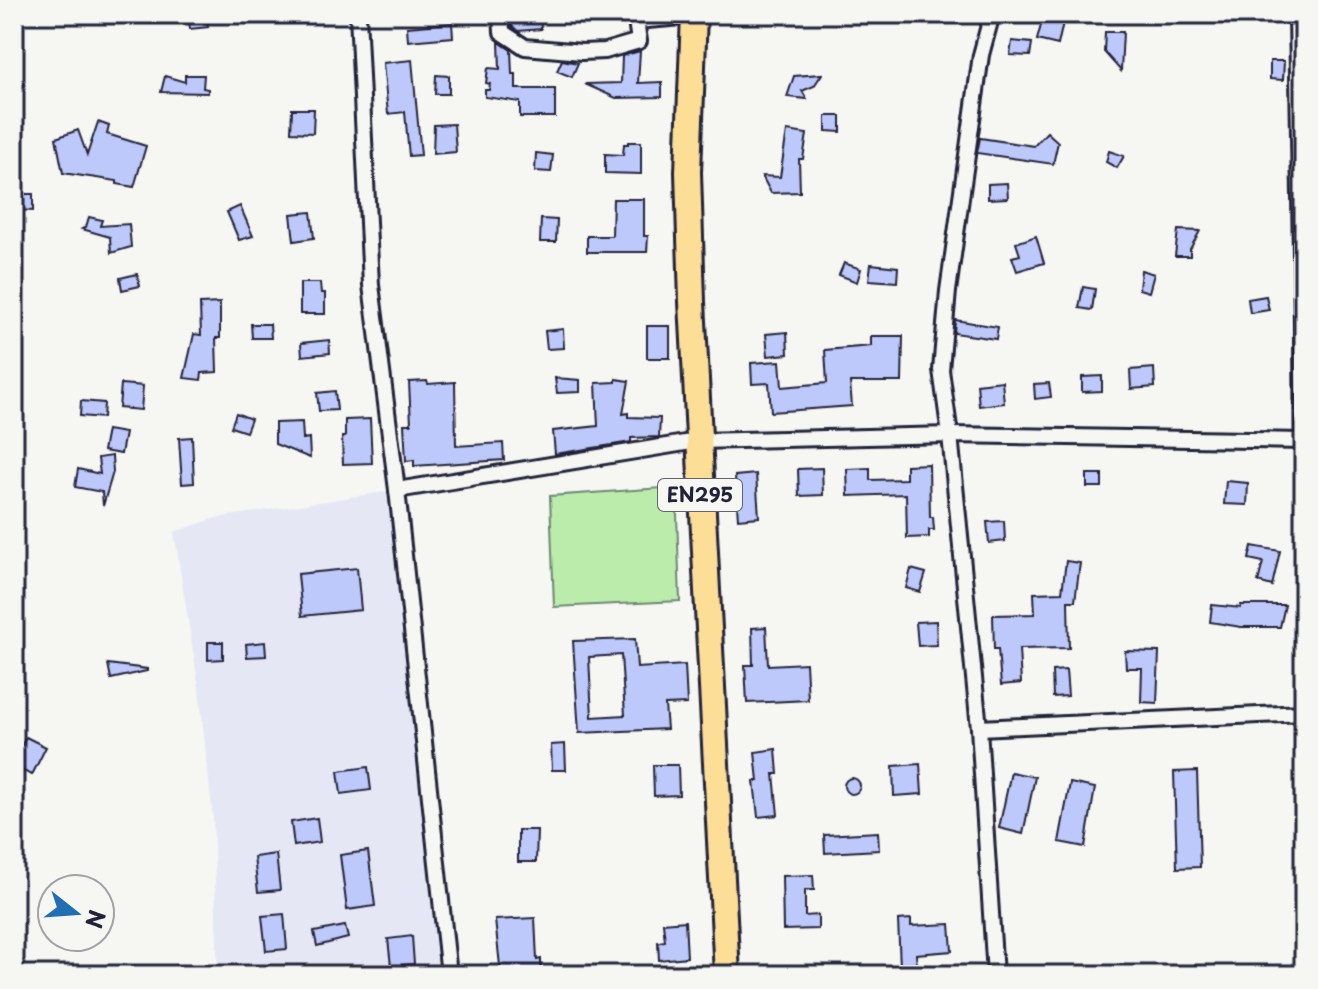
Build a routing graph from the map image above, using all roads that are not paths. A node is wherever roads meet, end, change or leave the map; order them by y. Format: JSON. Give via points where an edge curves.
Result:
{"nodes":[{"id":1,"x":358,"y":14,"type":"edge"},
{"id":2,"x":501,"y":14,"type":"edge"},
{"id":3,"x":992,"y":14,"type":"edge"},
{"id":4,"x":1297,"y":14,"type":"edge"},
{"id":5,"x":694,"y":15,"type":"edge"},
{"id":6,"x":950,"y":435,"type":"junction"},
{"id":7,"x":697,"y":441,"type":"junction"},
{"id":8,"x":1304,"y":441,"type":"edge"},
{"id":9,"x":397,"y":490,"type":"junction"},
{"id":10,"x":1304,"y":713,"type":"edge"},
{"id":11,"x":979,"y":728,"type":"junction"},
{"id":12,"x":449,"y":975,"type":"edge"},
{"id":13,"x":727,"y":975,"type":"edge"},
{"id":14,"x":995,"y":975,"type":"edge"}],
"edges":[{"from":1,"to":9,"type":"street","via":[[371,285]]},
{"from":2,"to":5,"type":"street","via":[[502,32],[525,47],[582,52],[639,41],[636,21]]},
{"from":3,"to":6,"type":"street","via":[[981,55],[947,302],[941,370]]},
{"from":4,"to":8,"type":"street"},
{"from":5,"to":7,"type":"main road","number":"EN295","via":[[688,172]]},
{"from":6,"to":7,"type":"street"},
{"from":6,"to":8,"type":"street"},
{"from":6,"to":11,"type":"street"},
{"from":7,"to":9,"type":"street"},
{"from":7,"to":13,"type":"main road","number":"EN295"},
{"from":9,"to":12,"type":"street"},
{"from":10,"to":11,"type":"street"},
{"from":11,"to":14,"type":"street"}]}
